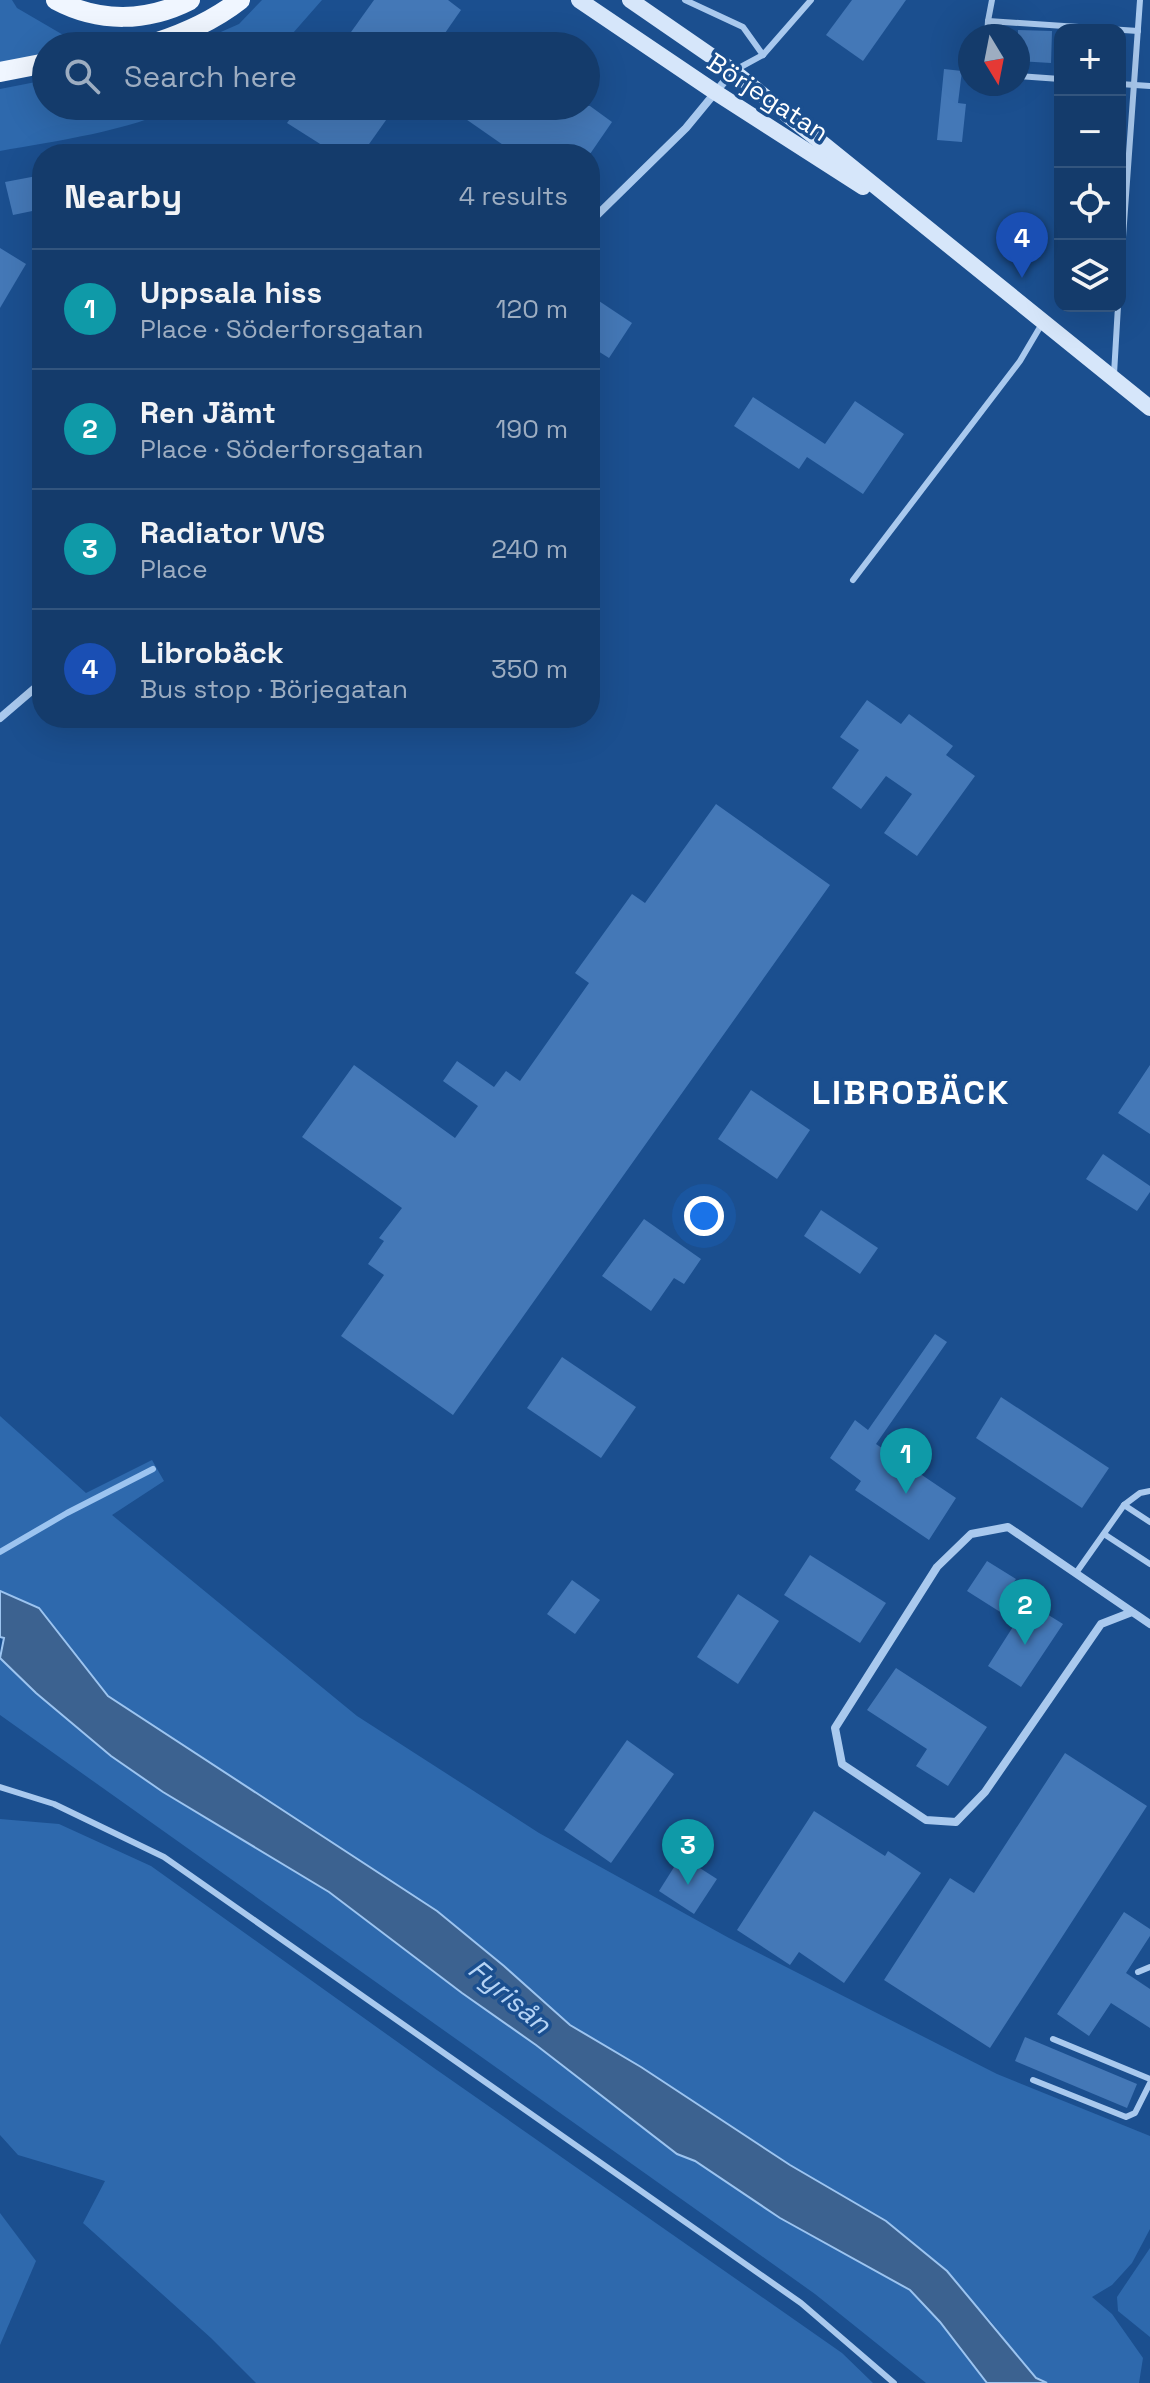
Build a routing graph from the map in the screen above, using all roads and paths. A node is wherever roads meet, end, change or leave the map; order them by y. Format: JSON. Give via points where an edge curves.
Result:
{"nodes":[{"id":1,"x":56,"y":0,"type":"edge"},
{"id":2,"x":190,"y":0,"type":"edge"},
{"id":3,"x":240,"y":0,"type":"edge"},
{"id":4,"x":579,"y":0,"type":"edge"},
{"id":5,"x":630,"y":0,"type":"edge"},
{"id":6,"x":685,"y":0,"type":"edge"},
{"id":7,"x":811,"y":0,"type":"edge"},
{"id":8,"x":992,"y":0,"type":"edge"},
{"id":9,"x":1140,"y":0,"type":"edge"},
{"id":10,"x":988,"y":21,"type":"junction"},
{"id":11,"x":988,"y":24,"type":"edge"},
{"id":12,"x":1138,"y":31,"type":"junction"},
{"id":13,"x":185,"y":32,"type":"edge"},
{"id":14,"x":763,"y":55,"type":"junction"},
{"id":15,"x":32,"y":66,"type":"edge"},
{"id":16,"x":733,"y":71,"type":"junction"},
{"id":17,"x":0,"y":72,"type":"edge"},
{"id":18,"x":1030,"y":77,"type":"edge"},
{"id":19,"x":1054,"y":79,"type":"edge"},
{"id":20,"x":1126,"y":84,"type":"edge"},
{"id":21,"x":1133,"y":85,"type":"junction"},
{"id":22,"x":1150,"y":86,"type":"edge"},
{"id":23,"x":715,"y":92,"type":"junction"},
{"id":24,"x":600,"y":212,"type":"edge"},
{"id":25,"x":932,"y":232,"type":"junction"},
{"id":26,"x":1123,"y":240,"type":"edge"},
{"id":27,"x":1118,"y":312,"type":"edge"},
{"id":28,"x":1043,"y":322,"type":"junction"},
{"id":29,"x":1113,"y":379,"type":"junction"},
{"id":30,"x":1150,"y":408,"type":"edge"},
{"id":31,"x":853,"y":580,"type":"dead end"},
{"id":32,"x":32,"y":691,"type":"edge"},
{"id":33,"x":0,"y":718,"type":"edge"},
{"id":34,"x":1150,"y":1491,"type":"edge"},
{"id":35,"x":1124,"y":1505,"type":"junction"},
{"id":36,"x":1150,"y":1522,"type":"edge"},
{"id":37,"x":1104,"y":1534,"type":"junction"},
{"id":38,"x":1150,"y":1564,"type":"edge"},
{"id":39,"x":1076,"y":1573,"type":"junction"},
{"id":40,"x":1132,"y":1612,"type":"junction"},
{"id":41,"x":1150,"y":1624,"type":"edge"},
{"id":42,"x":0,"y":1787,"type":"edge"},
{"id":43,"x":1150,"y":1967,"type":"edge"},
{"id":44,"x":1138,"y":1972,"type":"dead end"},
{"id":45,"x":1053,"y":2039,"type":"dead end"},
{"id":46,"x":1033,"y":2080,"type":"dead end"},
{"id":47,"x":1150,"y":2081,"type":"edge"},
{"id":48,"x":894,"y":2383,"type":"edge"}],
"edges":[{"from":1,"to":2,"type":"main road","via":[[102,17],[124,18],[153,15]]},
{"from":3,"to":13,"type":"main road"},
{"from":4,"to":23,"type":"main road","name":"Börjegatan"},
{"from":5,"to":16,"type":"main road","name":"Börjegatan"},
{"from":6,"to":14,"type":"lane","via":[[743,27]]},
{"from":7,"to":14,"type":"lane"},
{"from":8,"to":10,"type":"lane"},
{"from":9,"to":12,"type":"lane"},
{"from":10,"to":11,"type":"lane"},
{"from":10,"to":12,"type":"lane"},
{"from":12,"to":21,"type":"lane"},
{"from":14,"to":16,"type":"lane"},
{"from":15,"to":17,"type":"main road"},
{"from":16,"to":23,"type":"street"},
{"from":16,"to":25,"type":"main road","name":"Börjegatan"},
{"from":18,"to":19,"type":"lane"},
{"from":20,"to":21,"type":"lane"},
{"from":21,"to":22,"type":"lane"},
{"from":21,"to":26,"type":"lane"},
{"from":23,"to":24,"type":"street"},
{"from":23,"to":25,"type":"main road","name":"Börjegatan"},
{"from":25,"to":28,"type":"main road","name":"Börjegatan"},
{"from":27,"to":29,"type":"lane"},
{"from":28,"to":29,"type":"main road","name":"Börjegatan"},
{"from":28,"to":31,"type":"lane","via":[[1020,361]]},
{"from":29,"to":30,"type":"main road","name":"Börjegatan"},
{"from":32,"to":33,"type":"street"},
{"from":34,"to":35,"type":"lane"},
{"from":35,"to":36,"type":"lane"},
{"from":35,"to":37,"type":"lane"},
{"from":37,"to":38,"type":"lane"},
{"from":37,"to":39,"type":"lane"},
{"from":39,"to":40,"type":"street"},
{"from":39,"to":40,"type":"street","via":[[1008,1527],[971,1534],[937,1567],[835,1728],[842,1764],[926,1820],[956,1822],[985,1792],[1101,1624]]},
{"from":40,"to":41,"type":"street"},
{"from":42,"to":48,"type":"lane","via":[[54,1804],[164,1857],[801,2303]]},
{"from":43,"to":44,"type":"lane"},
{"from":45,"to":47,"type":"lane"},
{"from":46,"to":47,"type":"lane","via":[[1126,2117],[1135,2113]]}]}
